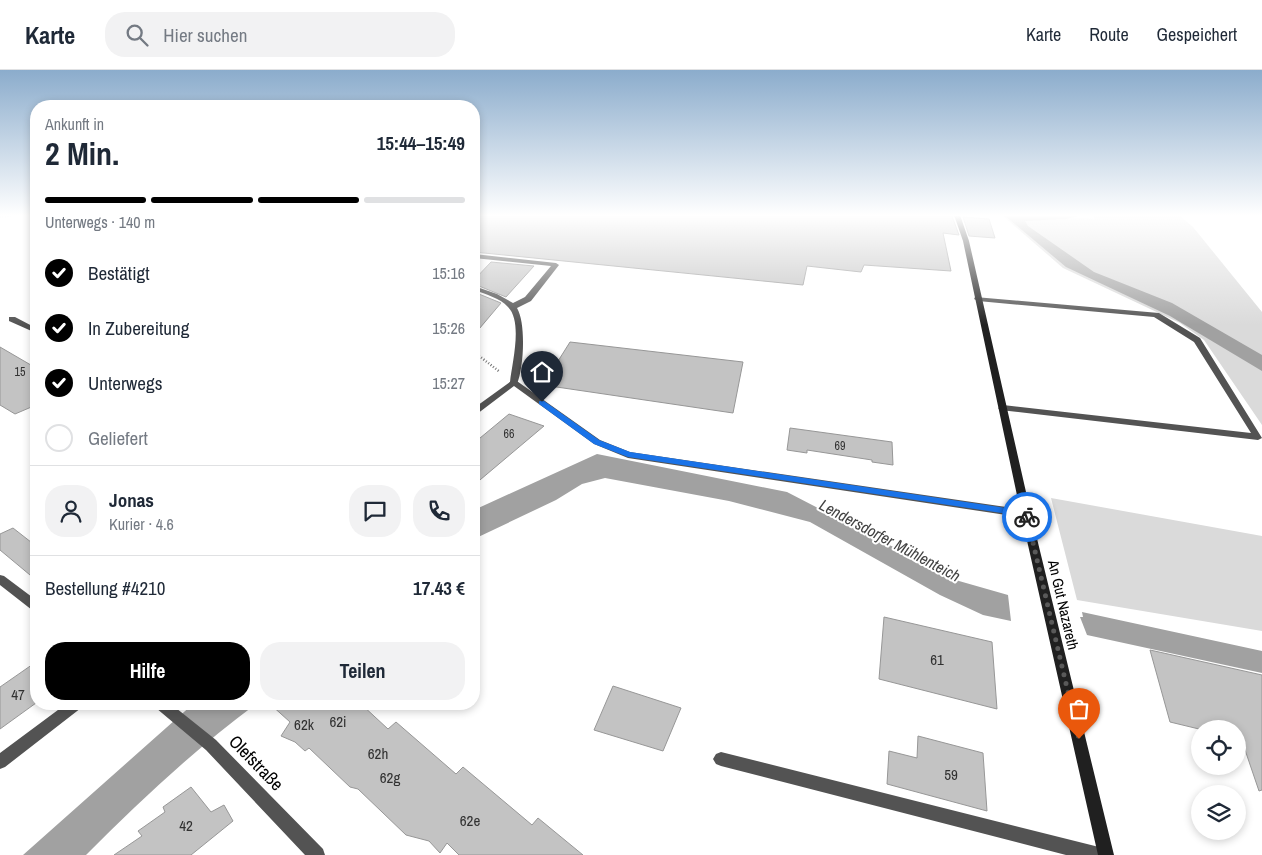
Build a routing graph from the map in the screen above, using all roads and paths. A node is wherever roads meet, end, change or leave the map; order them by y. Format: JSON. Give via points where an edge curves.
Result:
{"nodes":[{"id":1,"x":968,"y":252,"type":"edge"},
{"id":2,"x":480,"y":257,"type":"edge"},
{"id":3,"x":480,"y":290,"type":"edge"},
{"id":4,"x":978,"y":299,"type":"junction"},
{"id":5,"x":512,"y":306,"type":"junction"},
{"id":6,"x":12,"y":319,"type":"dead end"},
{"id":7,"x":30,"y":328,"type":"edge"},
{"id":8,"x":480,"y":356,"type":"edge"},
{"id":9,"x":514,"y":382,"type":"junction"},
{"id":10,"x":480,"y":408,"type":"edge"},
{"id":11,"x":1002,"y":408,"type":"junction"},
{"id":12,"x":1026,"y":514,"type":"junction"},
{"id":13,"x":0,"y":579,"type":"edge"},
{"id":14,"x":30,"y":602,"type":"edge"},
{"id":15,"x":68,"y":710,"type":"edge"},
{"id":16,"x":169,"y":710,"type":"edge"},
{"id":17,"x":721,"y":759,"type":"dead end"},
{"id":18,"x":0,"y":762,"type":"edge"},
{"id":19,"x":317,"y":855,"type":"edge"},
{"id":20,"x":1099,"y":855,"type":"edge"},
{"id":21,"x":1106,"y":855,"type":"edge"}],
"edges":[{"from":1,"to":4,"type":"main road","name":"An Gut Nazareth"},
{"from":2,"to":5,"type":"street","via":[[556,264],[528,298]]},
{"from":3,"to":5,"type":"street"},
{"from":4,"to":11,"type":"main road","name":"An Gut Nazareth"},
{"from":4,"to":11,"type":"street","via":[[1156,315],[1197,340],[1258,437]]},
{"from":5,"to":9,"type":"street","via":[[520,320]]},
{"from":6,"to":7,"type":"street"},
{"from":8,"to":9,"type":"path"},
{"from":9,"to":10,"type":"street"},
{"from":9,"to":12,"type":"street","via":[[597,442],[628,455]]},
{"from":11,"to":12,"type":"main road","name":"An Gut Nazareth"},
{"from":12,"to":21,"type":"main road","name":"An Gut Nazareth"},
{"from":13,"to":14,"type":"street"},
{"from":15,"to":18,"type":"street"},
{"from":16,"to":19,"type":"street","name":"Olefstraße","via":[[211,745]]},
{"from":17,"to":20,"type":"street"}]}
